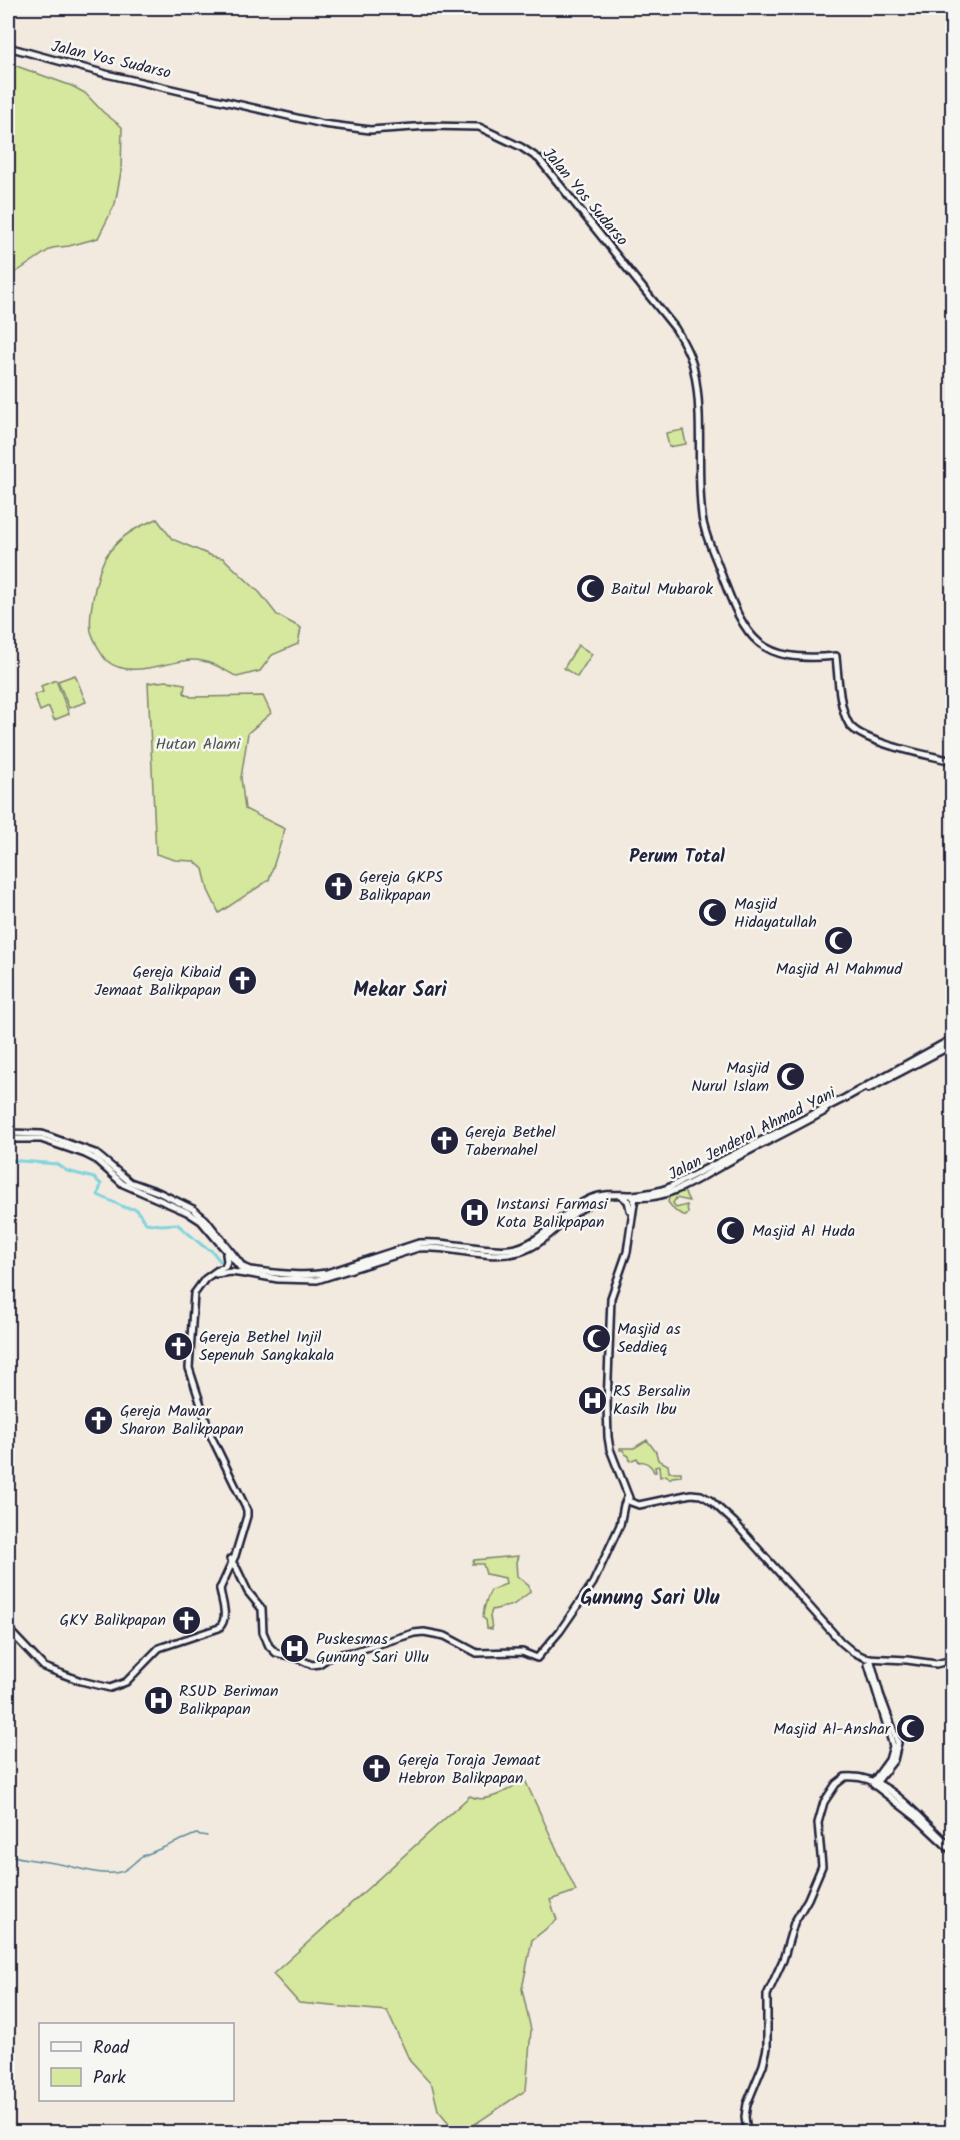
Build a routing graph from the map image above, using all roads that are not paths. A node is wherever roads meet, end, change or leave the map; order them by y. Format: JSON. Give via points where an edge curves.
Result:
{"nodes":[{"id":1,"x":8,"y":47,"type":"edge"},
{"id":2,"x":952,"y":761,"type":"edge"},
{"id":3,"x":952,"y":1039,"type":"edge"},
{"id":4,"x":952,"y":1045,"type":"edge"},
{"id":5,"x":8,"y":1133,"type":"edge"},
{"id":6,"x":8,"y":1139,"type":"edge"},
{"id":7,"x":623,"y":1197,"type":"junction"},
{"id":8,"x":635,"y":1197,"type":"junction"},
{"id":9,"x":180,"y":1206,"type":"junction"},
{"id":10,"x":226,"y":1252,"type":"junction"},
{"id":11,"x":233,"y":1253,"type":"junction"},
{"id":12,"x":234,"y":1267,"type":"junction"},
{"id":13,"x":249,"y":1275,"type":"junction"},
{"id":14,"x":628,"y":1499,"type":"junction"},
{"id":15,"x":230,"y":1562,"type":"junction"},
{"id":16,"x":8,"y":1629,"type":"edge"},
{"id":17,"x":853,"y":1652,"type":"junction"},
{"id":18,"x":868,"y":1658,"type":"junction"},
{"id":19,"x":881,"y":1658,"type":"junction"},
{"id":20,"x":952,"y":1660,"type":"edge"},
{"id":21,"x":871,"y":1672,"type":"junction"},
{"id":22,"x":876,"y":1782,"type":"junction"},
{"id":23,"x":952,"y":1849,"type":"edge"},
{"id":24,"x":747,"y":2133,"type":"edge"}],
"edges":[{"from":1,"to":2,"type":"main road","name":"Jalan Yos Sudarso","via":[[323,124],[370,130],[479,128],[534,155],[685,345],[694,371],[698,408],[702,518],[741,622],[753,638],[776,652],[801,658],[836,656],[844,711],[854,729],[873,740]]},
{"from":3,"to":12,"type":"main road","name":"Jalan Jenderal Ahmad Yani","via":[[668,1188],[601,1195],[580,1204],[526,1244],[487,1249],[419,1243],[316,1274]]},
{"from":4,"to":8,"type":"main road","name":"Jalan Jenderal Ahmad Yani","via":[[684,1186],[657,1196]]},
{"from":5,"to":9,"type":"main road","via":[[42,1134],[95,1153],[130,1182],[158,1192]]},
{"from":6,"to":9,"type":"main road","via":[[41,1139],[85,1154],[123,1184]]},
{"from":7,"to":8,"type":"main road","name":"Jalan Jenderal Ahmad Yani"},
{"from":7,"to":13,"type":"main road","name":"Jalan Jenderal Ahmad Yani","via":[[594,1201],[527,1250],[513,1254],[418,1248],[317,1280]]},
{"from":7,"to":14,"type":"main road","via":[[631,1208],[624,1251],[608,1298],[605,1417],[608,1452]]},
{"from":8,"to":14,"type":"main road","via":[[627,1252],[611,1298],[608,1364],[608,1437]]},
{"from":9,"to":10,"type":"main road","via":[[201,1221]]},
{"from":9,"to":11,"type":"main road","via":[[206,1220]]},
{"from":10,"to":12,"type":"main road"},
{"from":10,"to":12,"type":"main road"},
{"from":11,"to":12,"type":"main road"},
{"from":11,"to":12,"type":"main road"},
{"from":12,"to":13,"type":"main road","name":"Jalan Jenderal Ahmad Yani"},
{"from":12,"to":13,"type":"main road"},
{"from":12,"to":15,"type":"main road","via":[[202,1282],[194,1294],[189,1368],[211,1436],[247,1510]]},
{"from":14,"to":15,"type":"main road","via":[[593,1583],[537,1658],[522,1652],[477,1653],[445,1636],[428,1632],[333,1653],[319,1662],[276,1653],[263,1632],[262,1610]]},
{"from":14,"to":17,"type":"main road","via":[[642,1504],[691,1494],[714,1503]]},
{"from":15,"to":16,"type":"main road","via":[[220,1588],[223,1624],[159,1648],[126,1682],[113,1688],[44,1667]]},
{"from":17,"to":18,"type":"main road"},
{"from":17,"to":21,"type":"main road"},
{"from":18,"to":19,"type":"main road"},
{"from":18,"to":21,"type":"main road"},
{"from":19,"to":20,"type":"main road","via":[[936,1664]]},
{"from":19,"to":21,"type":"main road"},
{"from":21,"to":22,"type":"main road","via":[[898,1743],[894,1760]]},
{"from":22,"to":23,"type":"main road","via":[[918,1814]]},
{"from":22,"to":24,"type":"main road","via":[[843,1777],[824,1802],[819,1817],[822,1866],[794,1923],[767,1995],[767,2048],[747,2104]]}]}
